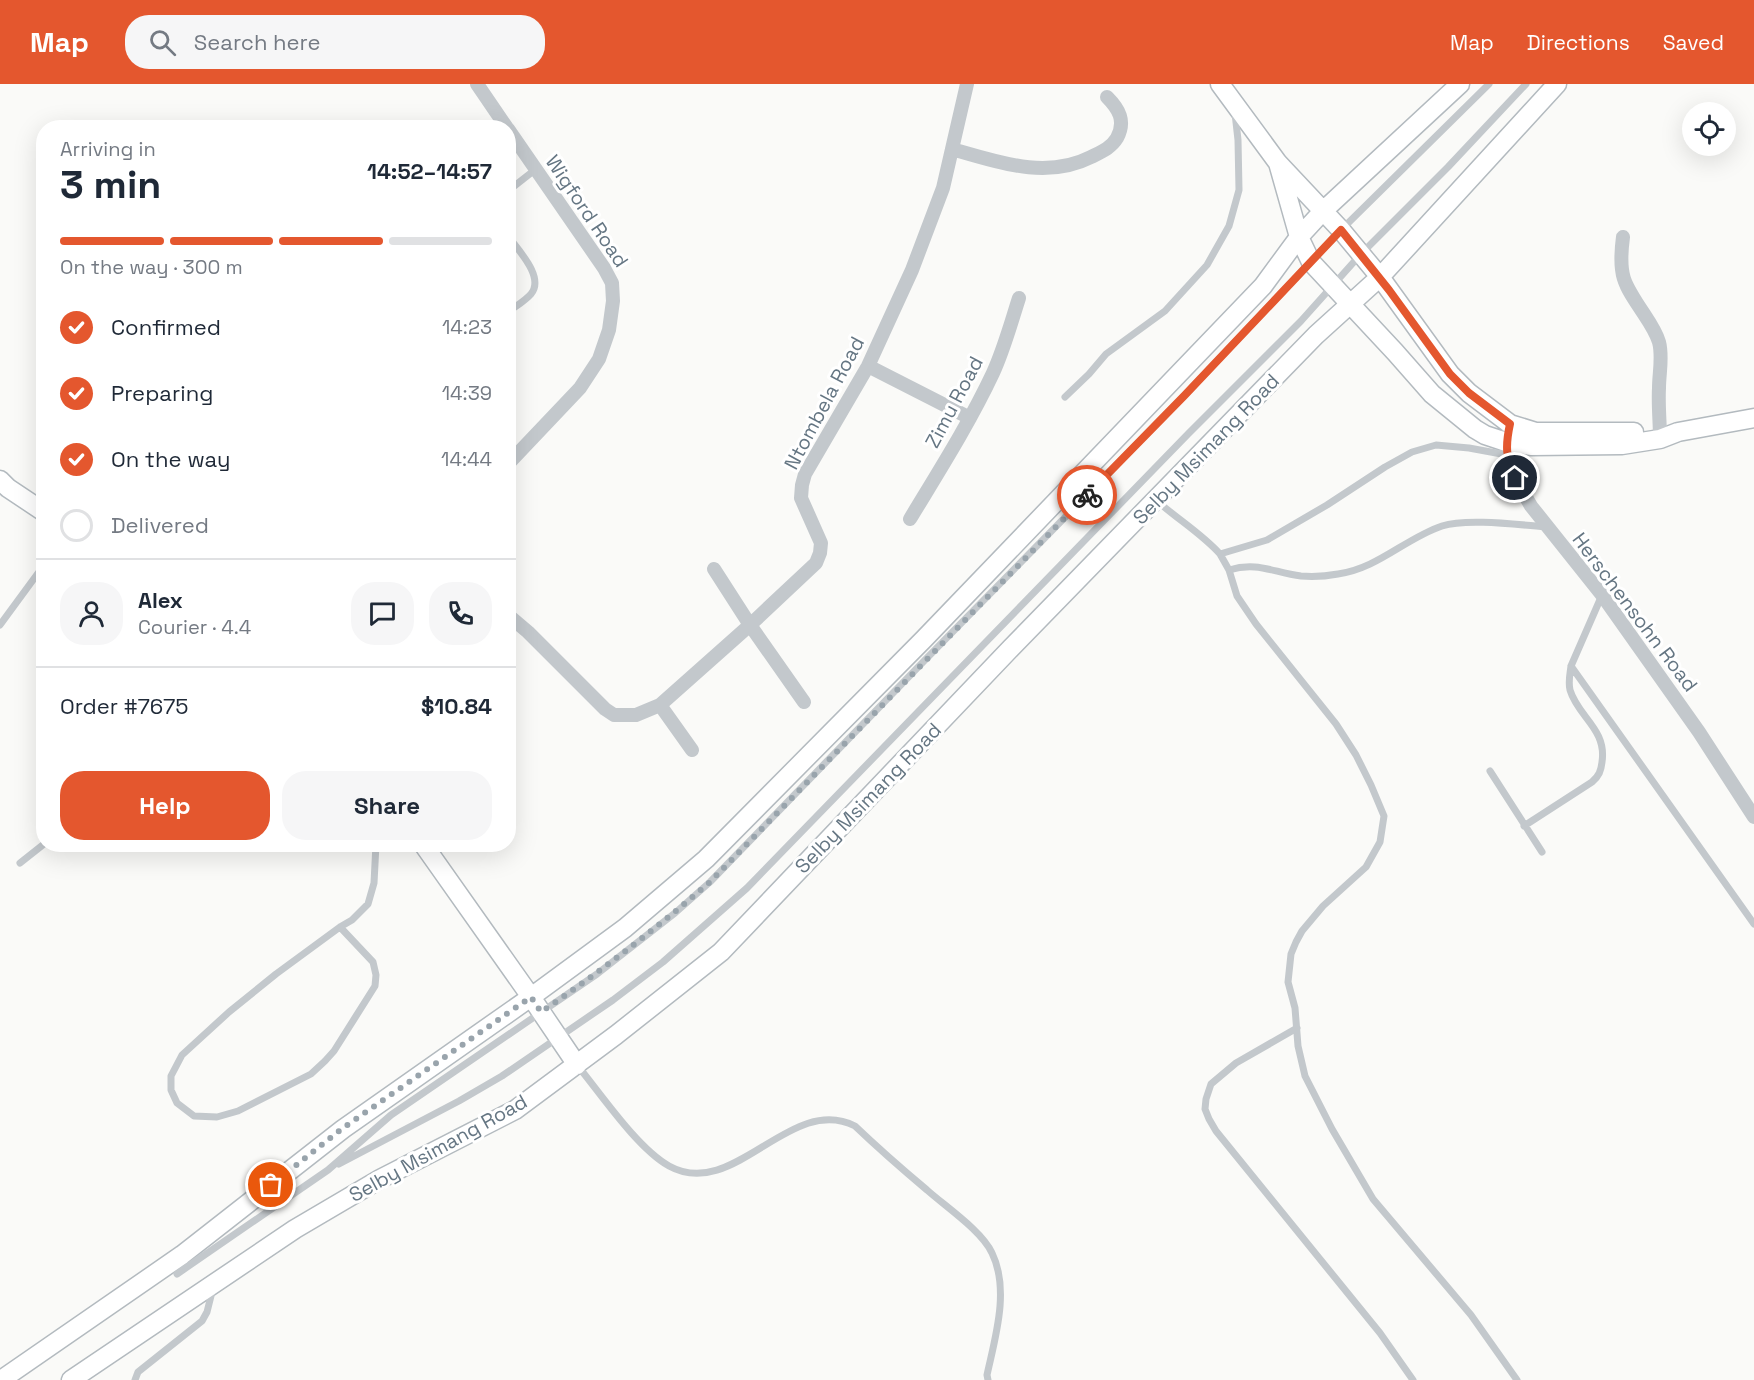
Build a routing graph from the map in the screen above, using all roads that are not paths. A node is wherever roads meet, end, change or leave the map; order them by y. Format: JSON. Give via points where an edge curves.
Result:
{"nodes":[{"id":1,"x":477,"y":84,"type":"edge"},
{"id":2,"x":967,"y":84,"type":"edge"},
{"id":3,"x":1220,"y":84,"type":"edge"},
{"id":4,"x":1460,"y":84,"type":"edge"},
{"id":5,"x":1489,"y":84,"type":"edge"},
{"id":6,"x":1526,"y":84,"type":"edge"},
{"id":7,"x":1557,"y":84,"type":"edge"},
{"id":8,"x":1107,"y":97,"type":"dead end"},
{"id":9,"x":1234,"y":101,"type":"junction"},
{"id":10,"x":502,"y":120,"type":"edge"},
{"id":11,"x":516,"y":140,"type":"edge"},
{"id":12,"x":952,"y":149,"type":"junction"},
{"id":13,"x":1278,"y":163,"type":"junction"},
{"id":14,"x":536,"y":169,"type":"junction"},
{"id":15,"x":516,"y":185,"type":"edge"},
{"id":16,"x":1323,"y":211,"type":"junction"},
{"id":17,"x":1341,"y":230,"type":"junction"},
{"id":18,"x":1299,"y":237,"type":"junction"},
{"id":19,"x":1623,"y":237,"type":"dead end"},
{"id":20,"x":516,"y":247,"type":"edge"},
{"id":21,"x":1361,"y":254,"type":"junction"},
{"id":22,"x":1311,"y":262,"type":"junction"},
{"id":23,"x":1380,"y":277,"type":"junction"},
{"id":24,"x":1332,"y":285,"type":"junction"},
{"id":25,"x":1019,"y":298,"type":"dead end"},
{"id":26,"x":1350,"y":305,"type":"junction"},
{"id":27,"x":516,"y":306,"type":"edge"},
{"id":28,"x":868,"y":366,"type":"junction"},
{"id":29,"x":1065,"y":397,"type":"dead end"},
{"id":30,"x":970,"y":418,"type":"junction"},
{"id":31,"x":1754,"y":418,"type":"edge"},
{"id":32,"x":1510,"y":424,"type":"junction"},
{"id":33,"x":1666,"y":434,"type":"junction"},
{"id":34,"x":1506,"y":449,"type":"junction"},
{"id":35,"x":516,"y":456,"type":"edge"},
{"id":36,"x":3,"y":484,"type":"edge"},
{"id":37,"x":1156,"y":500,"type":"junction"},
{"id":38,"x":36,"y":507,"type":"edge"},
{"id":39,"x":910,"y":519,"type":"dead end"},
{"id":40,"x":1548,"y":527,"type":"junction"},
{"id":41,"x":1220,"y":554,"type":"junction"},
{"id":42,"x":714,"y":569,"type":"dead end"},
{"id":43,"x":1229,"y":570,"type":"junction"},
{"id":44,"x":36,"y":576,"type":"edge"},
{"id":45,"x":1602,"y":595,"type":"junction"},
{"id":46,"x":516,"y":622,"type":"edge"},
{"id":47,"x":0,"y":625,"type":"edge"},
{"id":48,"x":750,"y":625,"type":"junction"},
{"id":49,"x":1571,"y":666,"type":"junction"},
{"id":50,"x":804,"y":702,"type":"dead end"},
{"id":51,"x":660,"y":705,"type":"junction"},
{"id":52,"x":692,"y":750,"type":"dead end"},
{"id":53,"x":1490,"y":771,"type":"dead end"},
{"id":54,"x":1754,"y":817,"type":"edge"},
{"id":55,"x":1524,"y":825,"type":"junction"},
{"id":56,"x":36,"y":850,"type":"edge"},
{"id":57,"x":376,"y":852,"type":"edge"},
{"id":58,"x":429,"y":852,"type":"edge"},
{"id":59,"x":1542,"y":852,"type":"dead end"},
{"id":60,"x":20,"y":863,"type":"dead end"},
{"id":61,"x":1754,"y":924,"type":"edge"},
{"id":62,"x":340,"y":927,"type":"junction"},
{"id":63,"x":536,"y":1005,"type":"junction"},
{"id":64,"x":1297,"y":1028,"type":"junction"},
{"id":65,"x":558,"y":1037,"type":"junction"},
{"id":66,"x":577,"y":1065,"type":"junction"},
{"id":67,"x":328,"y":1170,"type":"junction"},
{"id":68,"x":177,"y":1274,"type":"dead end"},
{"id":69,"x":213,"y":1286,"type":"junction"},
{"id":70,"x":1,"y":1380,"type":"edge"},
{"id":71,"x":71,"y":1380,"type":"edge"},
{"id":72,"x":135,"y":1380,"type":"edge"},
{"id":73,"x":988,"y":1380,"type":"edge"},
{"id":74,"x":1413,"y":1380,"type":"edge"},
{"id":75,"x":1517,"y":1380,"type":"edge"}],
"edges":[{"from":1,"to":10,"type":"street","name":"Wigford Road"},
{"from":2,"to":12,"type":"street","name":"Ntombela Road"},
{"from":3,"to":9,"type":"main road"},
{"from":4,"to":16,"type":"main road"},
{"from":5,"to":17,"type":"lane"},
{"from":6,"to":21,"type":"lane"},
{"from":7,"to":23,"type":"main road","name":"Selby Msimang Road"},
{"from":8,"to":12,"type":"street","via":[[1118,108],[1121,129],[1109,147],[1071,166],[1050,169],[1005,164]]},
{"from":9,"to":13,"type":"main road"},
{"from":9,"to":29,"type":"lane","via":[[1239,190],[1229,226],[1218,246],[1207,265],[1165,311],[1106,354]]},
{"from":11,"to":14,"type":"street","name":"Wigford Road"},
{"from":12,"to":28,"type":"street","name":"Ntombela Road","via":[[943,188],[912,270]]},
{"from":13,"to":16,"type":"main road"},
{"from":13,"to":18,"type":"main road"},
{"from":14,"to":15,"type":"lane"},
{"from":14,"to":35,"type":"street","name":"Wigford Road","via":[[604,268],[612,284],[613,301],[599,359],[580,388]]},
{"from":16,"to":17,"type":"main road"},
{"from":16,"to":18,"type":"main road"},
{"from":17,"to":21,"type":"main road"},
{"from":17,"to":22,"type":"lane"},
{"from":18,"to":22,"type":"main road"},
{"from":18,"to":63,"type":"main road","via":[[1263,286],[706,859]]},
{"from":19,"to":33,"type":"street","via":[[1623,278],[1660,345],[1659,389]]},
{"from":20,"to":27,"type":"lane","via":[[535,282],[530,295]]},
{"from":21,"to":23,"type":"main road"},
{"from":21,"to":24,"type":"lane"},
{"from":22,"to":24,"type":"main road"},
{"from":22,"to":63,"type":"lane","via":[[710,882],[597,974]]},
{"from":23,"to":26,"type":"main road","name":"Selby Msimang Road"},
{"from":23,"to":32,"type":"main road","via":[[1450,374]]},
{"from":24,"to":26,"type":"main road"},
{"from":24,"to":65,"type":"lane","via":[[747,888],[663,962]]},
{"from":25,"to":30,"type":"street","name":"Zimu Road","via":[[994,372]]},
{"from":26,"to":34,"type":"main road","via":[[1432,394]]},
{"from":26,"to":37,"type":"main road","name":"Selby Msimang Road"},
{"from":28,"to":30,"type":"street"},
{"from":28,"to":48,"type":"street","name":"Ntombela Road","via":[[801,485],[801,498],[821,543],[816,563]]},
{"from":30,"to":39,"type":"street","name":"Zimu Road"},
{"from":31,"to":33,"type":"main road"},
{"from":32,"to":33,"type":"main road","via":[[1536,432]]},
{"from":32,"to":34,"type":"street"},
{"from":33,"to":34,"type":"main road","via":[[1622,446]]},
{"from":34,"to":40,"type":"street","name":"Herschensohn Road","via":[[1520,488]]},
{"from":34,"to":41,"type":"lane","via":[[1436,445],[1412,452],[1267,540]]},
{"from":36,"to":38,"type":"main road"},
{"from":37,"to":41,"type":"lane"},
{"from":37,"to":66,"type":"main road","name":"Selby Msimang Road","via":[[721,952]]},
{"from":40,"to":43,"type":"lane","via":[[1466,523],[1444,526],[1383,558],[1337,574],[1301,576],[1247,566]]},
{"from":40,"to":45,"type":"street","name":"Herschensohn Road"},
{"from":41,"to":43,"type":"lane"},
{"from":42,"to":48,"type":"street"},
{"from":43,"to":64,"type":"lane","via":[[1237,596],[1256,624],[1356,755],[1384,816],[1380,842],[1366,867],[1323,906],[1302,931],[1291,954],[1288,982]]},
{"from":44,"to":47,"type":"lane"},
{"from":45,"to":49,"type":"lane"},
{"from":45,"to":54,"type":"street","name":"Herschensohn Road"},
{"from":46,"to":51,"type":"street","name":"Ntombela Road","via":[[614,715],[636,715]]},
{"from":48,"to":50,"type":"street"},
{"from":48,"to":51,"type":"street","name":"Ntombela Road"},
{"from":49,"to":55,"type":"lane","via":[[1570,691],[1602,743],[1601,770],[1592,782]]},
{"from":49,"to":61,"type":"lane"},
{"from":51,"to":52,"type":"street"},
{"from":53,"to":55,"type":"lane"},
{"from":55,"to":59,"type":"lane"},
{"from":56,"to":60,"type":"lane"},
{"from":57,"to":62,"type":"lane","via":[[368,904]]},
{"from":58,"to":63,"type":"main road"},
{"from":62,"to":62,"type":"lane","via":[[372,962],[377,980],[325,1061],[311,1074],[238,1111],[217,1117],[194,1116],[177,1103],[171,1090],[171,1076],[182,1055],[229,1012]]},
{"from":63,"to":65,"type":"main road"},
{"from":63,"to":67,"type":"lane","via":[[391,1115]]},
{"from":63,"to":70,"type":"main road","via":[[343,1128],[182,1255]]},
{"from":64,"to":74,"type":"lane","via":[[1236,1064],[1211,1084],[1205,1109],[1216,1131],[1380,1333]]},
{"from":64,"to":75,"type":"lane","via":[[1305,1076],[1373,1199],[1471,1316]]},
{"from":65,"to":66,"type":"main road"},
{"from":65,"to":67,"type":"lane","via":[[459,1101]]},
{"from":66,"to":69,"type":"main road","name":"Selby Msimang Road","via":[[514,1110],[380,1179],[296,1229]]},
{"from":66,"to":73,"type":"lane","via":[[657,1158],[695,1174],[722,1169],[812,1121],[830,1118],[855,1126],[982,1237],[993,1254],[1000,1292],[999,1319]]},
{"from":67,"to":68,"type":"lane"},
{"from":69,"to":71,"type":"main road","name":"Selby Msimang Road"},
{"from":69,"to":72,"type":"lane","via":[[202,1321],[138,1372]]}]}
